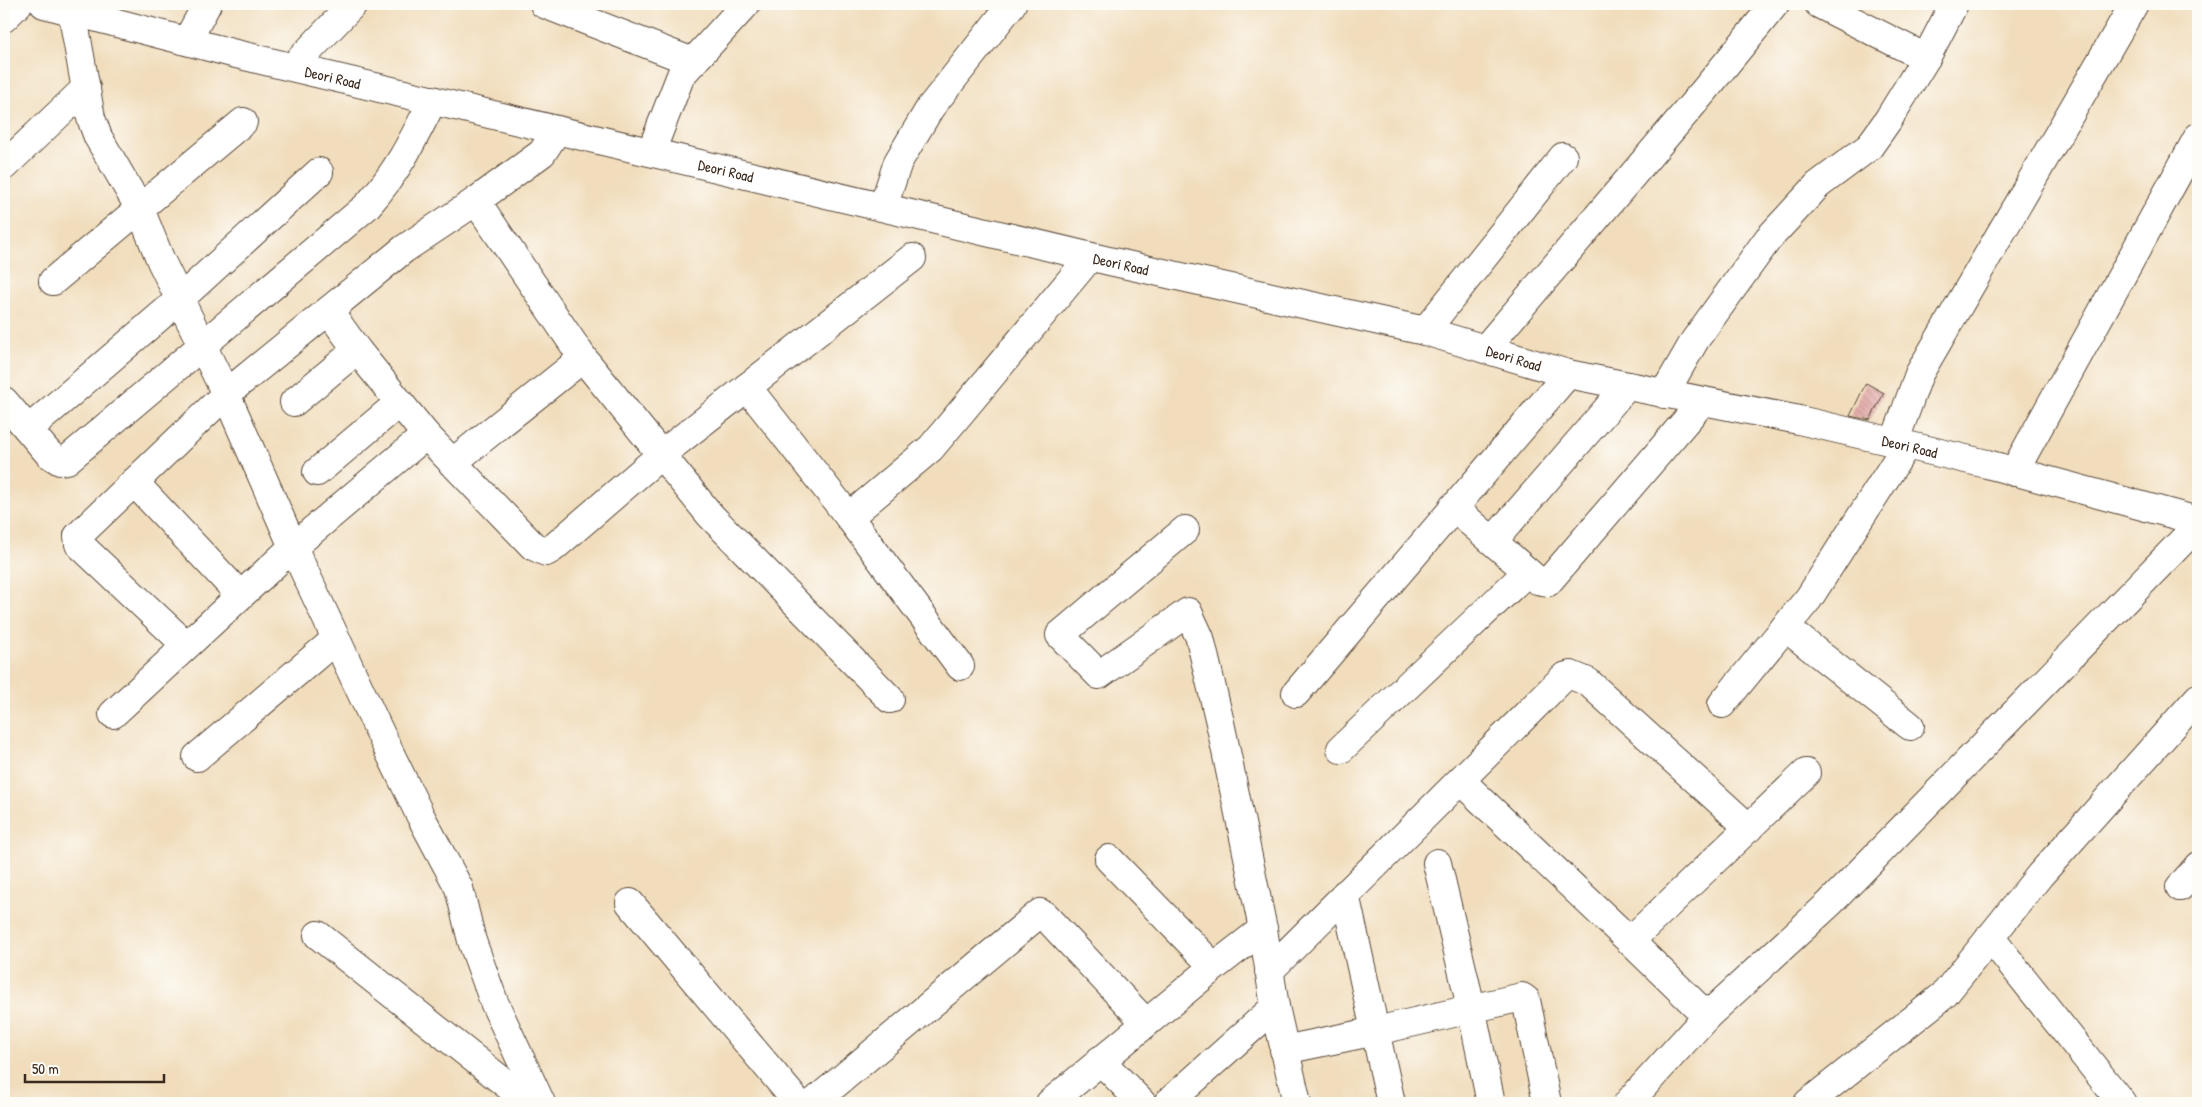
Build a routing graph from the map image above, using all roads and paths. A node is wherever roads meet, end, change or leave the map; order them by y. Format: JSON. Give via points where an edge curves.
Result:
{"nodes":[{"id":1,"x":18,"y":4,"type":"edge"},
{"id":2,"x":44,"y":4,"type":"edge"},
{"id":3,"x":207,"y":4,"type":"edge"},
{"id":4,"x":352,"y":4,"type":"edge"},
{"id":5,"x":544,"y":4,"type":"edge"},
{"id":6,"x":746,"y":4,"type":"edge"},
{"id":7,"x":1012,"y":4,"type":"edge"},
{"id":8,"x":1775,"y":4,"type":"edge"},
{"id":9,"x":1819,"y":4,"type":"edge"},
{"id":10,"x":1954,"y":4,"type":"edge"},
{"id":11,"x":2134,"y":4,"type":"edge"},
{"id":12,"x":72,"y":11,"type":"junction"},
{"id":13,"x":599,"y":12,"type":"edge"},
{"id":14,"x":4,"y":18,"type":"edge"},
{"id":15,"x":187,"y":41,"type":"junction"},
{"id":16,"x":1926,"y":58,"type":"junction"},
{"id":17,"x":693,"y":62,"type":"junction"},
{"id":18,"x":293,"y":67,"type":"junction"},
{"id":19,"x":86,"y":88,"type":"junction"},
{"id":20,"x":433,"y":100,"type":"junction"},
{"id":21,"x":243,"y":122,"type":"dead end"},
{"id":22,"x":557,"y":130,"type":"junction"},
{"id":23,"x":2198,"y":137,"type":"edge"},
{"id":24,"x":651,"y":152,"type":"junction"},
{"id":25,"x":1563,"y":157,"type":"dead end"},
{"id":26,"x":4,"y":166,"type":"edge"},
{"id":27,"x":319,"y":172,"type":"dead end"},
{"id":28,"x":476,"y":201,"type":"junction"},
{"id":29,"x":883,"y":208,"type":"junction"},
{"id":30,"x":140,"y":209,"type":"junction"},
{"id":31,"x":1090,"y":257,"type":"junction"},
{"id":32,"x":912,"y":258,"type":"dead end"},
{"id":33,"x":53,"y":281,"type":"dead end"},
{"id":34,"x":180,"y":299,"type":"junction"},
{"id":35,"x":329,"y":311,"type":"junction"},
{"id":36,"x":1425,"y":331,"type":"junction"},
{"id":37,"x":203,"y":347,"type":"junction"},
{"id":38,"x":1485,"y":349,"type":"junction"},
{"id":39,"x":357,"y":350,"type":"junction"},
{"id":40,"x":583,"y":358,"type":"junction"},
{"id":41,"x":1568,"y":374,"type":"junction"},
{"id":42,"x":1627,"y":386,"type":"junction"},
{"id":43,"x":747,"y":387,"type":"junction"},
{"id":44,"x":226,"y":394,"type":"junction"},
{"id":45,"x":1664,"y":394,"type":"junction"},
{"id":46,"x":4,"y":401,"type":"edge"},
{"id":47,"x":1703,"y":401,"type":"junction"},
{"id":48,"x":294,"y":402,"type":"dead end"},
{"id":49,"x":399,"y":404,"type":"junction"},
{"id":50,"x":29,"y":429,"type":"junction"},
{"id":51,"x":426,"y":435,"type":"junction"},
{"id":52,"x":1900,"y":444,"type":"junction"},
{"id":53,"x":662,"y":454,"type":"junction"},
{"id":54,"x":452,"y":463,"type":"junction"},
{"id":55,"x":317,"y":472,"type":"dead end"},
{"id":56,"x":2014,"y":472,"type":"junction"},
{"id":57,"x":134,"y":482,"type":"junction"},
{"id":58,"x":1453,"y":507,"type":"junction"},
{"id":59,"x":849,"y":517,"type":"junction"},
{"id":60,"x":2198,"y":521,"type":"edge"},
{"id":61,"x":2198,"y":525,"type":"edge"},
{"id":62,"x":1185,"y":530,"type":"dead end"},
{"id":63,"x":1493,"y":541,"type":"junction"},
{"id":64,"x":293,"y":546,"type":"junction"},
{"id":65,"x":1527,"y":572,"type":"junction"},
{"id":66,"x":240,"y":595,"type":"junction"},
{"id":67,"x":1785,"y":627,"type":"junction"},
{"id":68,"x":336,"y":639,"type":"junction"},
{"id":69,"x":186,"y":645,"type":"junction"},
{"id":70,"x":960,"y":666,"type":"dead end"},
{"id":71,"x":1296,"y":694,"type":"dead end"},
{"id":72,"x":2198,"y":698,"type":"edge"},
{"id":73,"x":890,"y":699,"type":"dead end"},
{"id":74,"x":1722,"y":704,"type":"dead end"},
{"id":75,"x":113,"y":714,"type":"dead end"},
{"id":76,"x":1910,"y":726,"type":"dead end"},
{"id":77,"x":1341,"y":749,"type":"dead end"},
{"id":78,"x":197,"y":757,"type":"dead end"},
{"id":79,"x":1806,"y":773,"type":"dead end"},
{"id":80,"x":1461,"y":781,"type":"junction"},
{"id":81,"x":1749,"y":828,"type":"junction"},
{"id":82,"x":1109,"y":859,"type":"dead end"},
{"id":83,"x":1437,"y":863,"type":"dead end"},
{"id":84,"x":2198,"y":866,"type":"edge"},
{"id":85,"x":2180,"y":887,"type":"dead end"},
{"id":86,"x":1345,"y":894,"type":"junction"},
{"id":87,"x":630,"y":902,"type":"dead end"},
{"id":88,"x":1262,"y":929,"type":"junction"},
{"id":89,"x":318,"y":935,"type":"dead end"},
{"id":90,"x":1990,"y":937,"type":"junction"},
{"id":91,"x":1630,"y":941,"type":"junction"},
{"id":92,"x":1214,"y":967,"type":"junction"},
{"id":93,"x":1269,"y":971,"type":"junction"},
{"id":94,"x":1275,"y":1008,"type":"junction"},
{"id":95,"x":1471,"y":1008,"type":"junction"},
{"id":96,"x":1707,"y":1016,"type":"junction"},
{"id":97,"x":1146,"y":1023,"type":"junction"},
{"id":98,"x":1376,"y":1031,"type":"junction"},
{"id":99,"x":1284,"y":1050,"type":"junction"},
{"id":100,"x":1100,"y":1060,"type":"junction"},
{"id":101,"x":530,"y":1103,"type":"edge"},
{"id":102,"x":541,"y":1103,"type":"edge"},
{"id":103,"x":798,"y":1103,"type":"edge"},
{"id":104,"x":813,"y":1103,"type":"edge"},
{"id":105,"x":1050,"y":1103,"type":"edge"},
{"id":106,"x":1142,"y":1103,"type":"edge"},
{"id":107,"x":1168,"y":1103,"type":"edge"},
{"id":108,"x":1297,"y":1103,"type":"edge"},
{"id":109,"x":1391,"y":1103,"type":"edge"},
{"id":110,"x":1491,"y":1103,"type":"edge"},
{"id":111,"x":1547,"y":1103,"type":"edge"},
{"id":112,"x":1628,"y":1103,"type":"edge"},
{"id":113,"x":1808,"y":1103,"type":"edge"},
{"id":114,"x":2122,"y":1103,"type":"edge"}],
"edges":[{"from":1,"to":14,"type":"street"},
{"from":2,"to":12,"type":"street","name":"Deori Road"},
{"from":3,"to":15,"type":"street"},
{"from":4,"to":18,"type":"street"},
{"from":5,"to":13,"type":"street"},
{"from":6,"to":17,"type":"street"},
{"from":7,"to":29,"type":"street","via":[[930,108],[898,162]]},
{"from":8,"to":38,"type":"street"},
{"from":9,"to":16,"type":"street"},
{"from":10,"to":16,"type":"street"},
{"from":11,"to":52,"type":"street","via":[[1919,374]]},
{"from":12,"to":15,"type":"street","name":"Deori Road"},
{"from":12,"to":19,"type":"street"},
{"from":13,"to":17,"type":"street"},
{"from":15,"to":18,"type":"street","name":"Deori Road"},
{"from":16,"to":45,"type":"street","via":[[1868,147],[1818,185],[1768,239],[1695,340]]},
{"from":17,"to":24,"type":"street","via":[[682,75]]},
{"from":18,"to":20,"type":"street","name":"Deori Road"},
{"from":19,"to":26,"type":"street"},
{"from":19,"to":30,"type":"street","via":[[98,137]]},
{"from":20,"to":22,"type":"street","name":"Deori Road"},
{"from":20,"to":37,"type":"street","via":[[404,159],[367,206]]},
{"from":21,"to":30,"type":"street"},
{"from":22,"to":24,"type":"street","name":"Deori Road"},
{"from":22,"to":28,"type":"street","via":[[542,153]]},
{"from":23,"to":56,"type":"street"},
{"from":24,"to":29,"type":"street","name":"Deori Road"},
{"from":25,"to":36,"type":"street"},
{"from":27,"to":34,"type":"street"},
{"from":28,"to":35,"type":"street","via":[[404,249]]},
{"from":28,"to":40,"type":"street"},
{"from":29,"to":31,"type":"street","name":"Deori Road"},
{"from":30,"to":33,"type":"street"},
{"from":30,"to":34,"type":"street"},
{"from":31,"to":36,"type":"street","name":"Deori Road"},
{"from":31,"to":59,"type":"street","via":[[931,448]]},
{"from":32,"to":43,"type":"street"},
{"from":34,"to":37,"type":"street"},
{"from":34,"to":50,"type":"street"},
{"from":35,"to":39,"type":"street"},
{"from":35,"to":44,"type":"street"},
{"from":36,"to":38,"type":"street","name":"Deori Road"},
{"from":37,"to":44,"type":"street"},
{"from":37,"to":50,"type":"street","via":[[68,460],[54,458]]},
{"from":38,"to":41,"type":"street","name":"Deori Road"},
{"from":39,"to":48,"type":"street"},
{"from":39,"to":49,"type":"street"},
{"from":40,"to":53,"type":"street"},
{"from":40,"to":54,"type":"street"},
{"from":41,"to":42,"type":"street","name":"Deori Road"},
{"from":41,"to":58,"type":"street"},
{"from":42,"to":45,"type":"street","name":"Deori Road"},
{"from":42,"to":63,"type":"street"},
{"from":43,"to":53,"type":"street"},
{"from":43,"to":59,"type":"street"},
{"from":44,"to":57,"type":"street"},
{"from":44,"to":64,"type":"street"},
{"from":45,"to":47,"type":"street","name":"Deori Road"},
{"from":46,"to":50,"type":"street"},
{"from":47,"to":52,"type":"street","name":"Deori Road"},
{"from":47,"to":65,"type":"street","via":[[1551,581],[1536,580]]},
{"from":49,"to":51,"type":"street"},
{"from":49,"to":55,"type":"street"},
{"from":51,"to":54,"type":"street"},
{"from":51,"to":64,"type":"street"},
{"from":52,"to":56,"type":"street","name":"Deori Road"},
{"from":52,"to":67,"type":"street","via":[[1809,598]]},
{"from":53,"to":54,"type":"street","via":[[546,552],[533,546]]},
{"from":53,"to":73,"type":"street","via":[[710,515]]},
{"from":56,"to":60,"type":"street","name":"Deori Road"},
{"from":57,"to":66,"type":"street"},
{"from":57,"to":69,"type":"street","via":[[82,530],[77,539]]},
{"from":58,"to":63,"type":"street"},
{"from":58,"to":71,"type":"street"},
{"from":59,"to":70,"type":"street"},
{"from":61,"to":96,"type":"street","via":[[1830,903]]},
{"from":62,"to":88,"type":"street","via":[[1060,635],[1099,675],[1188,612],[1200,638],[1221,727]]},
{"from":63,"to":65,"type":"street"},
{"from":64,"to":66,"type":"street"},
{"from":64,"to":68,"type":"street"},
{"from":65,"to":77,"type":"street"},
{"from":66,"to":69,"type":"street"},
{"from":67,"to":74,"type":"street"},
{"from":67,"to":76,"type":"street"},
{"from":68,"to":78,"type":"street"},
{"from":68,"to":102,"type":"street","via":[[420,815],[459,888],[472,941],[494,1002]]},
{"from":69,"to":75,"type":"street"},
{"from":72,"to":90,"type":"street","via":[[2040,875]]},
{"from":79,"to":81,"type":"street"},
{"from":80,"to":81,"type":"street","via":[[1564,677],[1571,675],[1588,682]]},
{"from":80,"to":86,"type":"street"},
{"from":80,"to":91,"type":"street"},
{"from":81,"to":91,"type":"street"},
{"from":82,"to":92,"type":"street"},
{"from":83,"to":95,"type":"street"},
{"from":84,"to":85,"type":"street"},
{"from":86,"to":93,"type":"street"},
{"from":86,"to":98,"type":"street"},
{"from":87,"to":103,"type":"street"},
{"from":88,"to":92,"type":"street"},
{"from":88,"to":93,"type":"street"},
{"from":89,"to":101,"type":"street"},
{"from":90,"to":113,"type":"street","via":[[1944,995]]},
{"from":90,"to":114,"type":"street"},
{"from":91,"to":96,"type":"street"},
{"from":92,"to":97,"type":"street"},
{"from":93,"to":94,"type":"street"},
{"from":94,"to":99,"type":"street"},
{"from":94,"to":107,"type":"street"},
{"from":95,"to":98,"type":"street"},
{"from":95,"to":110,"type":"street"},
{"from":95,"to":111,"type":"street","via":[[1524,998]]},
{"from":96,"to":112,"type":"street"},
{"from":97,"to":100,"type":"street"},
{"from":97,"to":104,"type":"street","via":[[1040,913]]},
{"from":98,"to":99,"type":"street"},
{"from":98,"to":109,"type":"street"},
{"from":99,"to":108,"type":"street"},
{"from":100,"to":105,"type":"street"},
{"from":100,"to":106,"type":"street"}]}
